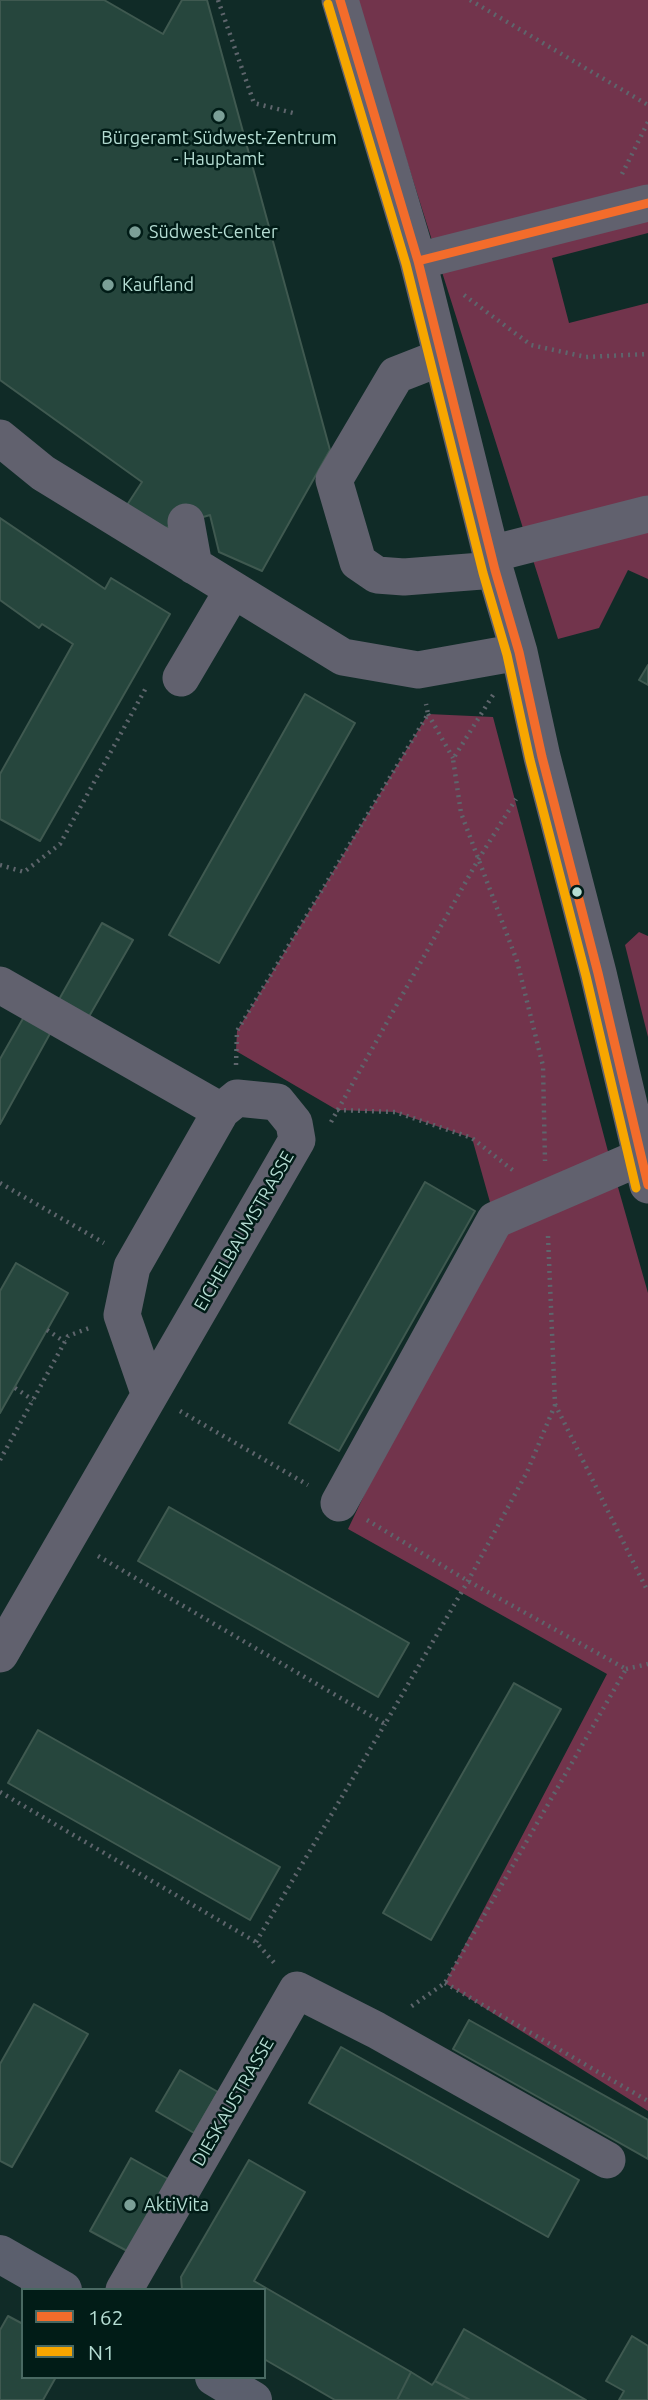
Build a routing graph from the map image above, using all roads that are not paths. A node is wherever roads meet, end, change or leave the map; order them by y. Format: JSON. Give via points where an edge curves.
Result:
{"nodes":[{"id":1,"x":340,"y":0,"type":"edge"},
{"id":2,"x":648,"y":203,"type":"edge"},
{"id":3,"x":418,"y":261,"type":"junction"},
{"id":4,"x":442,"y":357,"type":"junction"},
{"id":5,"x":0,"y":439,"type":"edge"},
{"id":6,"x":648,"y":514,"type":"edge"},
{"id":7,"x":186,"y":522,"type":"dead end"},
{"id":8,"x":493,"y":562,"type":"junction"},
{"id":9,"x":194,"y":566,"type":"junction"},
{"id":10,"x":233,"y":590,"type":"junction"},
{"id":11,"x":519,"y":652,"type":"junction"},
{"id":12,"x":167,"y":676,"type":"road end"},
{"id":13,"x":0,"y":985,"type":"edge"},
{"id":14,"x":229,"y":1104,"type":"junction"},
{"id":15,"x":644,"y":1171,"type":"edge"},
{"id":16,"x":149,"y":1393,"type":"junction"},
{"id":17,"x":339,"y":1503,"type":"road end"},
{"id":18,"x":0,"y":1654,"type":"edge"},
{"id":19,"x":607,"y":2160,"type":"dead end"},
{"id":20,"x":0,"y":2254,"type":"edge"},
{"id":21,"x":60,"y":2288,"type":"edge"},
{"id":22,"x":125,"y":2288,"type":"edge"},
{"id":23,"x":217,"y":2379,"type":"edge"},
{"id":24,"x":253,"y":2400,"type":"edge"}],
"edges":[{"from":1,"to":3,"type":"street"},
{"from":2,"to":3,"type":"street"},
{"from":3,"to":4,"type":"street"},
{"from":4,"to":8,"type":"street"},
{"from":4,"to":8,"type":"street","via":[[396,375],[334,480],[358,562],[377,575],[404,577]]},
{"from":5,"to":9,"type":"street","via":[[43,472]]},
{"from":6,"to":8,"type":"street"},
{"from":7,"to":9,"type":"street"},
{"from":8,"to":11,"type":"street"},
{"from":9,"to":10,"type":"street"},
{"from":10,"to":11,"type":"street","via":[[344,657],[418,670]]},
{"from":10,"to":12,"type":"street"},
{"from":11,"to":15,"type":"street"},
{"from":13,"to":14,"type":"street"},
{"from":14,"to":16,"type":"street","via":[[132,1267],[122,1315]]},
{"from":14,"to":16,"type":"street","name":"EICHELBAUMSTRASSE","via":[[277,1102],[294,1123],[297,1140]]},
{"from":15,"to":17,"type":"street","via":[[546,1196],[495,1220]]},
{"from":16,"to":18,"type":"street","name":"EICHELBAUMSTRASSE"},
{"from":19,"to":22,"type":"street","name":"DIESKAUSTRASSE","via":[[297,1990]]},
{"from":20,"to":21,"type":"main road"},
{"from":23,"to":24,"type":"main road"}]}
